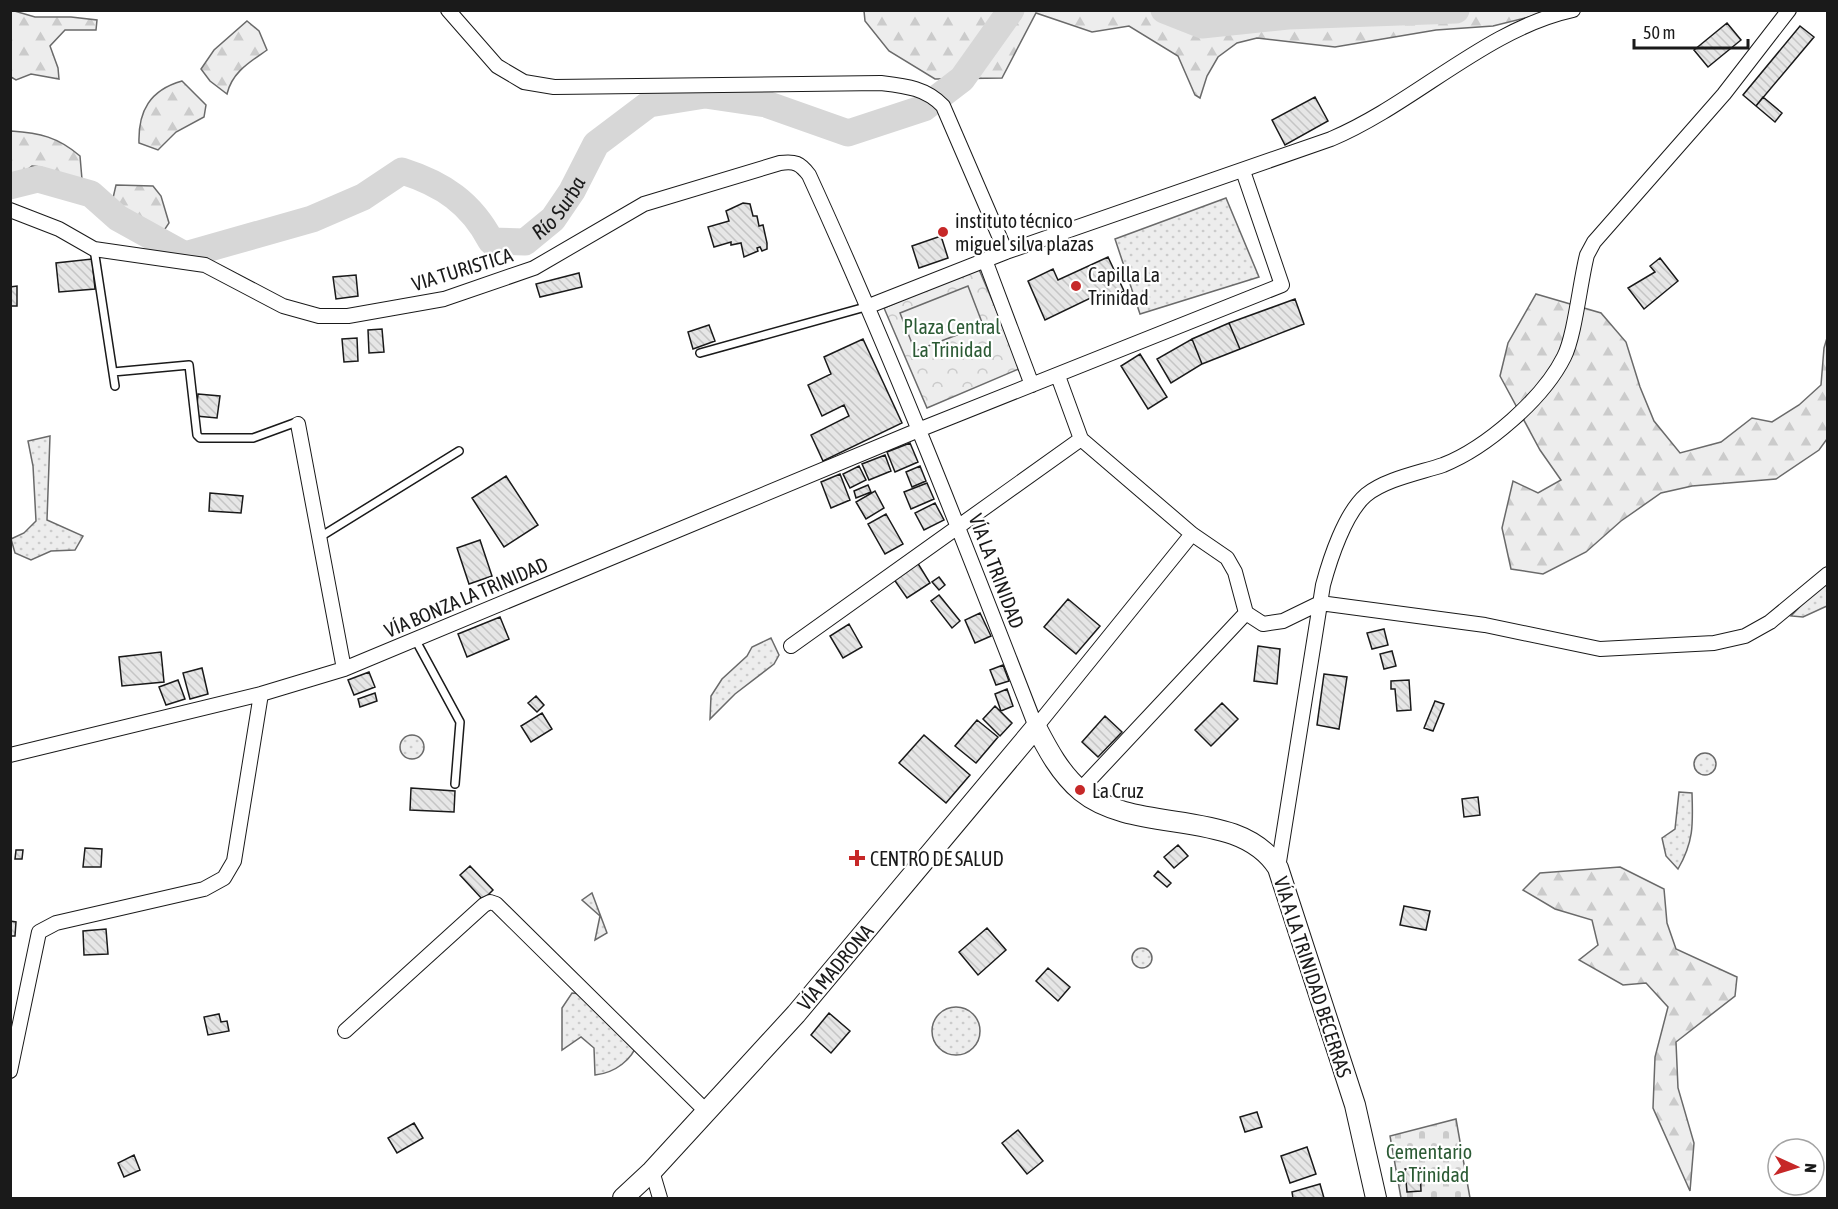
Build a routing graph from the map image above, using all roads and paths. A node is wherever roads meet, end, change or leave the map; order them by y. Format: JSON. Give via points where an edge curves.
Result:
{"nodes":[{"id":1,"x":448,"y":10,"type":"edge"},
{"id":2,"x":1573,"y":10,"type":"edge"},
{"id":3,"x":1789,"y":10,"type":"edge"},
{"id":4,"x":1243,"y":171,"type":"junction"},
{"id":5,"x":10,"y":210,"type":"edge"},
{"id":6,"x":94,"y":249,"type":"junction"},
{"id":7,"x":1006,"y":252,"type":"junction"},
{"id":8,"x":985,"y":260,"type":"junction"},
{"id":9,"x":869,"y":306,"type":"junction"},
{"id":10,"x":700,"y":353,"type":"dead end"},
{"id":11,"x":113,"y":372,"type":"junction"},
{"id":12,"x":1058,"y":376,"type":"junction"},
{"id":13,"x":1032,"y":386,"type":"junction"},
{"id":14,"x":115,"y":387,"type":"dead end"},
{"id":15,"x":298,"y":424,"type":"joint"},
{"id":16,"x":921,"y":429,"type":"junction"},
{"id":17,"x":1081,"y":438,"type":"junction"},
{"id":18,"x":459,"y":452,"type":"dead end"},
{"id":19,"x":959,"y":526,"type":"junction"},
{"id":20,"x":1192,"y":534,"type":"junction"},
{"id":21,"x":320,"y":537,"type":"junction"},
{"id":22,"x":1827,"y":574,"type":"edge"},
{"id":23,"x":1320,"y":603,"type":"junction"},
{"id":24,"x":1246,"y":613,"type":"junction"},
{"id":25,"x":415,"y":639,"type":"junction"},
{"id":26,"x":791,"y":646,"type":"dead end"},
{"id":27,"x":344,"y":669,"type":"junction"},
{"id":28,"x":261,"y":694,"type":"junction"},
{"id":29,"x":1036,"y":727,"type":"junction"},
{"id":30,"x":10,"y":755,"type":"edge"},
{"id":31,"x":455,"y":784,"type":"dead end"},
{"id":32,"x":1080,"y":790,"type":"junction"},
{"id":33,"x":1278,"y":868,"type":"junction"},
{"id":34,"x":345,"y":1031,"type":"dead end"},
{"id":35,"x":10,"y":1071,"type":"edge"},
{"id":36,"x":707,"y":1112,"type":"junction"},
{"id":37,"x":652,"y":1172,"type":"junction"},
{"id":38,"x":623,"y":1198,"type":"edge"},
{"id":39,"x":660,"y":1198,"type":"edge"},
{"id":40,"x":1376,"y":1198,"type":"edge"}],
"edges":[{"from":1,"to":7,"type":"street","via":[[498,66],[524,82],[554,87],[881,83],[909,86],[932,95],[943,106]]},
{"from":2,"to":4,"type":"street","via":[[1518,28],[1355,129]]},
{"from":3,"to":23,"type":"street","via":[[1724,94],[1594,242],[1587,255],[1564,357],[1545,383],[1524,409],[1469,451],[1365,496],[1337,542]]},
{"from":4,"to":7,"type":"street"},
{"from":4,"to":12,"type":"street","name":"VÍA BONZA LA TRINIDAD","via":[[1282,285]]},
{"from":5,"to":6,"type":"street","name":"VIA TURISTICA","via":[[59,229]]},
{"from":6,"to":9,"type":"street","name":"VIA TURISTICA","via":[[205,265],[283,306],[319,316],[348,316],[444,299],[534,268],[644,204],[791,161],[801,164],[809,175]]},
{"from":6,"to":11,"type":"lane"},
{"from":7,"to":8,"type":"street"},
{"from":8,"to":9,"type":"street"},
{"from":8,"to":13,"type":"street"},
{"from":9,"to":10,"type":"lane"},
{"from":9,"to":16,"type":"street","name":"VÍA LA TRINIDAD"},
{"from":11,"to":14,"type":"lane"},
{"from":11,"to":15,"type":"lane","via":[[189,365],[200,438],[253,438]]},
{"from":12,"to":13,"type":"street","name":"VÍA BONZA LA TRINIDAD"},
{"from":12,"to":17,"type":"street"},
{"from":13,"to":16,"type":"street","name":"VÍA BONZA LA TRINIDAD"},
{"from":15,"to":21,"type":"street"},
{"from":16,"to":19,"type":"street","name":"VÍA LA TRINIDAD"},
{"from":16,"to":25,"type":"street","name":"VÍA BONZA LA TRINIDAD"},
{"from":17,"to":19,"type":"street"},
{"from":17,"to":20,"type":"street"},
{"from":18,"to":21,"type":"lane"},
{"from":19,"to":26,"type":"street"},
{"from":19,"to":29,"type":"street","name":"VÍA LA TRINIDAD"},
{"from":20,"to":24,"type":"street","via":[[1232,565]]},
{"from":20,"to":29,"type":"street"},
{"from":21,"to":27,"type":"street"},
{"from":22,"to":23,"type":"street","via":[[1770,622],[1745,636],[1714,643],[1612,650],[1485,625]]},
{"from":23,"to":24,"type":"street","via":[[1272,624],[1255,621]]},
{"from":23,"to":33,"type":"street"},
{"from":24,"to":32,"type":"street"},
{"from":25,"to":27,"type":"street","name":"VÍA BONZA LA TRINIDAD"},
{"from":25,"to":31,"type":"lane","via":[[460,723]]},
{"from":27,"to":28,"type":"street","name":"VÍA BONZA LA TRINIDAD"},
{"from":28,"to":30,"type":"street","name":"VÍA BONZA LA TRINIDAD"},
{"from":28,"to":35,"type":"street","via":[[234,861],[224,879],[204,889],[56,923],[39,932]]},
{"from":29,"to":32,"type":"street","name":"VÍA A LA TRINIDAD BECERRAS","via":[[1055,763]]},
{"from":29,"to":36,"type":"street","name":"VÍA MADRONA","via":[[796,1014]]},
{"from":32,"to":33,"type":"street","name":"VÍA A LA TRINIDAD BECERRAS","via":[[1114,809],[1241,836],[1269,854]]},
{"from":33,"to":40,"type":"street","name":"VÍA A LA TRINIDAD BECERRAS","via":[[1355,1105]]},
{"from":34,"to":36,"type":"street","via":[[490,902]]},
{"from":36,"to":37,"type":"street","name":"VÍA MADRONA"},
{"from":37,"to":38,"type":"street","name":"VÍA MADRONA"},
{"from":37,"to":39,"type":"street"}]}
